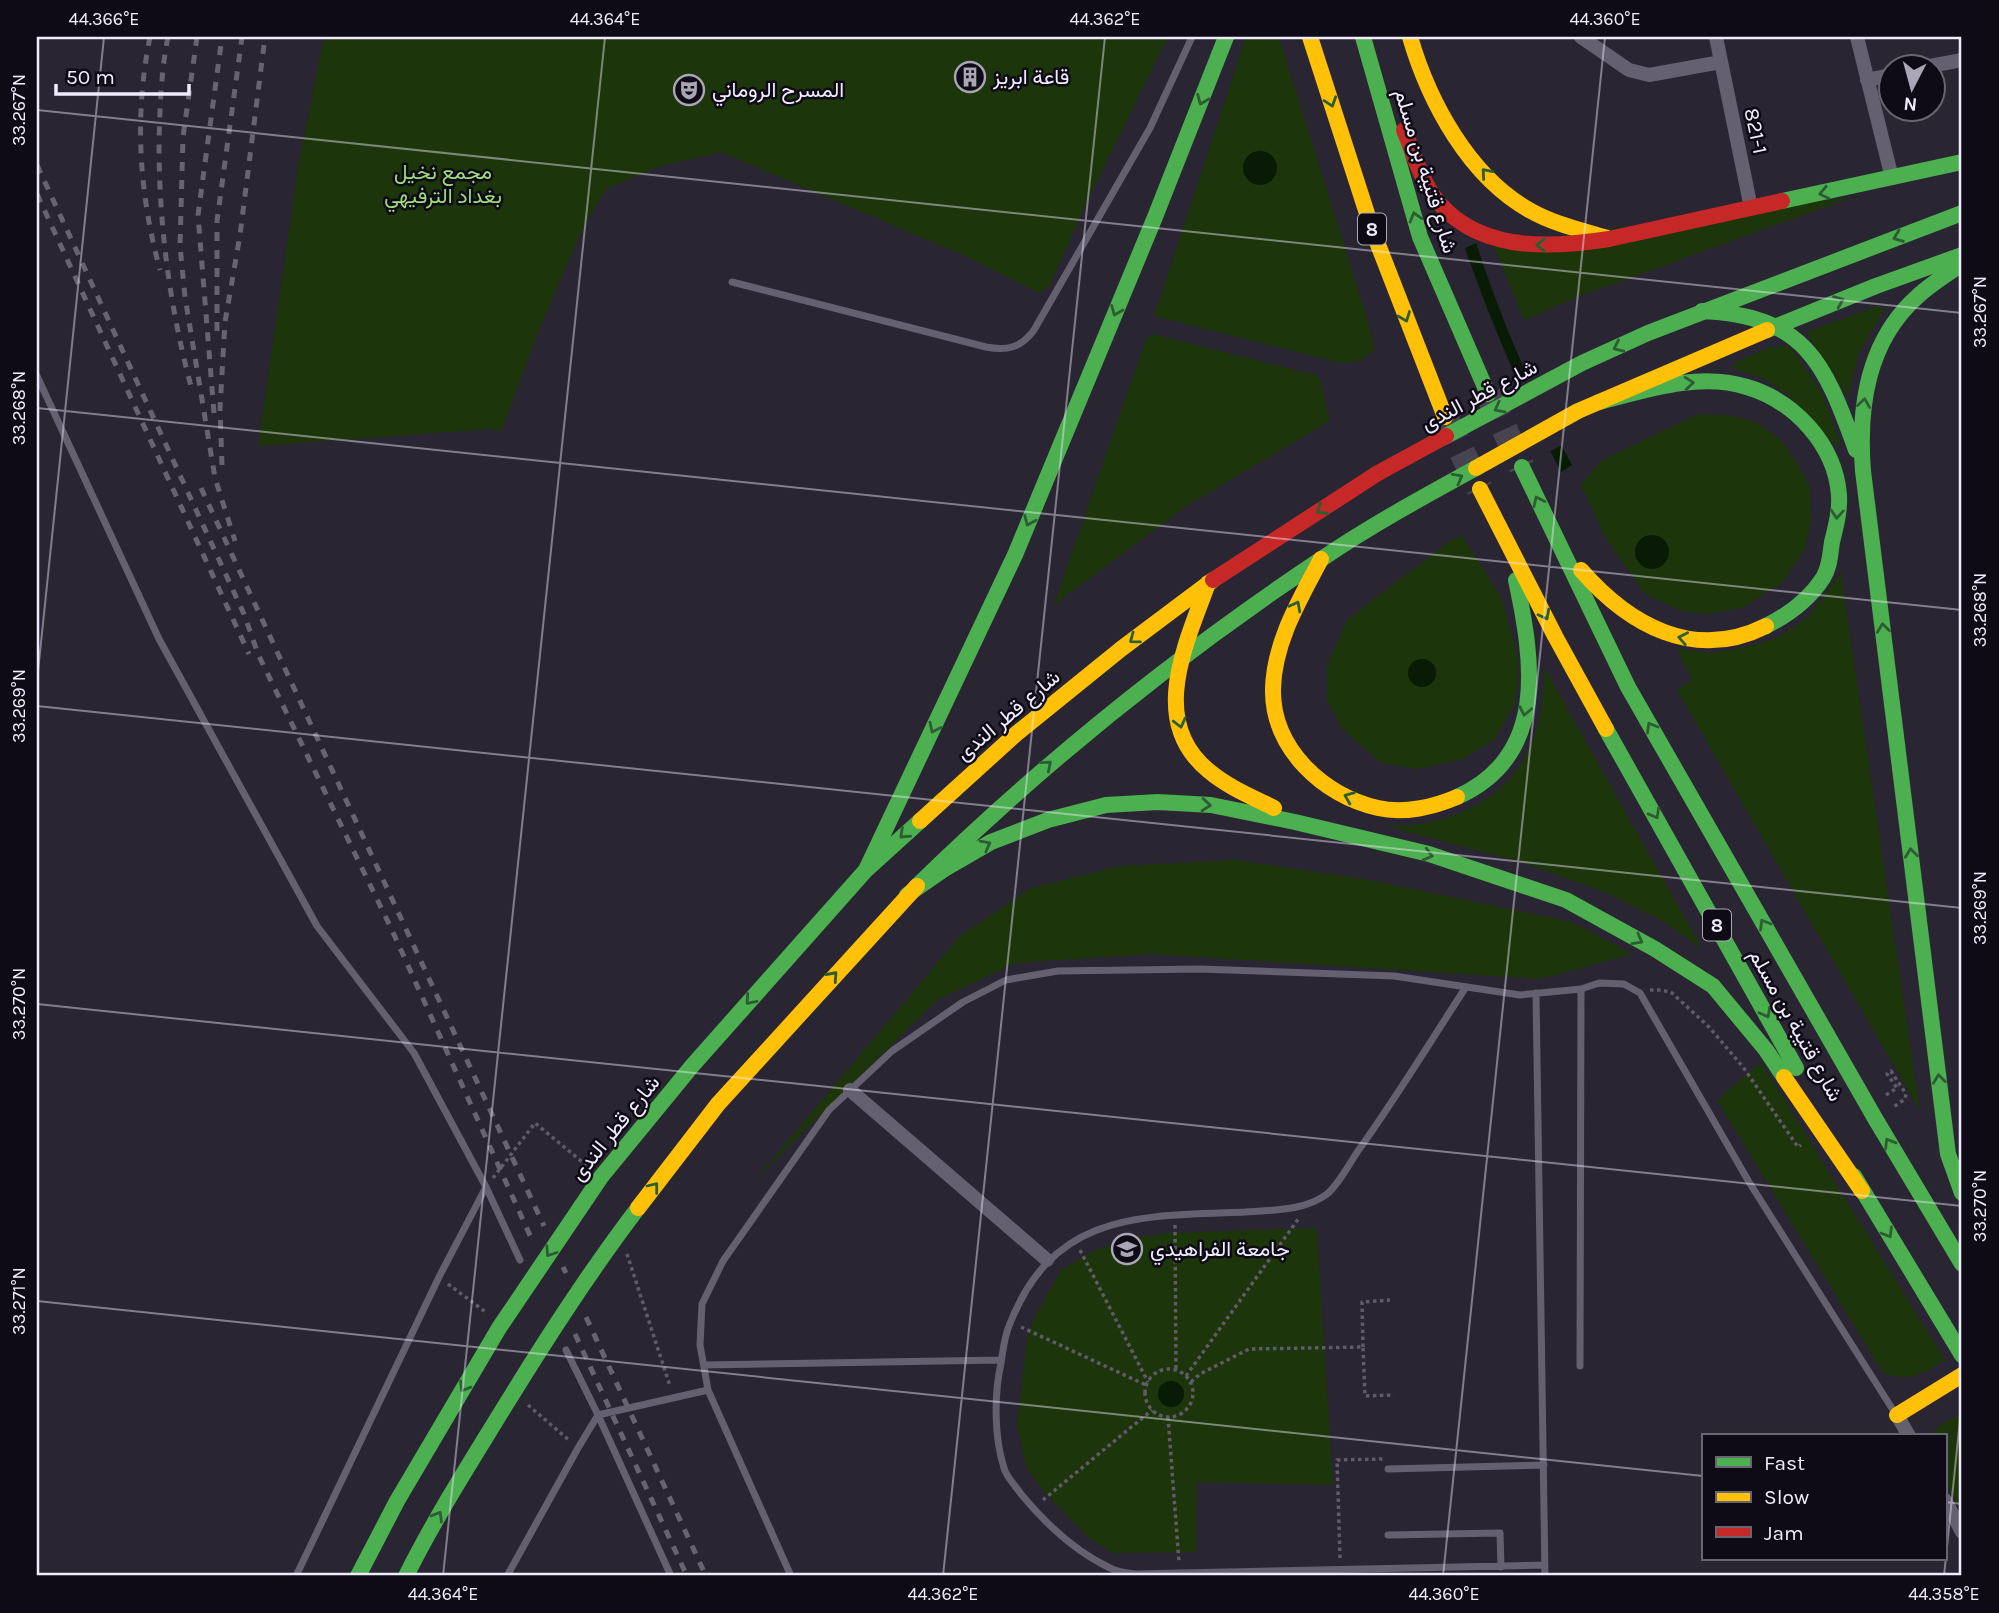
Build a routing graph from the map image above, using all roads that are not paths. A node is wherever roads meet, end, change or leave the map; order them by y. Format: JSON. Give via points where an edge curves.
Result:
{"nodes":[{"id":1,"x":1192,"y":37,"type":"edge"},
{"id":2,"x":1226,"y":37,"type":"edge"},
{"id":3,"x":1310,"y":37,"type":"edge"},
{"id":4,"x":1363,"y":37,"type":"edge"},
{"id":5,"x":1410,"y":37,"type":"edge"},
{"id":6,"x":1581,"y":37,"type":"edge"},
{"id":7,"x":1716,"y":37,"type":"edge"},
{"id":8,"x":1857,"y":37,"type":"edge"},
{"id":9,"x":1721,"y":62,"type":"junction"},
{"id":10,"x":1876,"y":78,"type":"edge"},
{"id":11,"x":1867,"y":80,"type":"junction"},
{"id":12,"x":1962,"y":162,"type":"edge"},
{"id":13,"x":1892,"y":178,"type":"junction"},
{"id":14,"x":1751,"y":208,"type":"junction"},
{"id":15,"x":1962,"y":213,"type":"edge"},
{"id":16,"x":1609,"y":239,"type":"junction"},
{"id":17,"x":1962,"y":255,"type":"edge"},
{"id":18,"x":1962,"y":264,"type":"edge"},
{"id":19,"x":732,"y":282,"type":"dead end"},
{"id":20,"x":1702,"y":311,"type":"junction"},
{"id":21,"x":1776,"y":326,"type":"junction"},
{"id":22,"x":37,"y":376,"type":"edge"},
{"id":23,"x":1488,"y":394,"type":"tunnel mouth"},
{"id":24,"x":1599,"y":402,"type":"junction"},
{"id":25,"x":1445,"y":417,"type":"tunnel mouth"},
{"id":26,"x":1522,"y":467,"type":"tunnel mouth"},
{"id":27,"x":1863,"y":471,"type":"junction"},
{"id":28,"x":1480,"y":489,"type":"tunnel mouth"},
{"id":29,"x":1553,"y":533,"type":"junction"},
{"id":30,"x":1508,"y":548,"type":"junction"},
{"id":31,"x":1321,"y":559,"type":"junction"},
{"id":32,"x":1208,"y":583,"type":"junction"},
{"id":33,"x":1184,"y":656,"type":"junction"},
{"id":34,"x":1315,"y":827,"type":"junction"},
{"id":35,"x":866,"y":870,"type":"junction"},
{"id":36,"x":907,"y":895,"type":"junction"},
{"id":37,"x":1466,"y":987,"type":"junction"},
{"id":38,"x":1581,"y":989,"type":"junction"},
{"id":39,"x":1536,"y":993,"type":"junction"},
{"id":40,"x":850,"y":1090,"type":"junction"},
{"id":41,"x":486,"y":1187,"type":"junction"},
{"id":42,"x":1862,"y":1191,"type":"junction"},
{"id":43,"x":1962,"y":1193,"type":"edge"},
{"id":44,"x":520,"y":1260,"type":"dead end"},
{"id":45,"x":1047,"y":1260,"type":"junction"},
{"id":46,"x":1962,"y":1264,"type":"edge"},
{"id":47,"x":566,"y":1350,"type":"dead end"},
{"id":48,"x":1962,"y":1355,"type":"edge"},
{"id":49,"x":1001,"y":1360,"type":"junction"},
{"id":50,"x":704,"y":1364,"type":"junction"},
{"id":51,"x":1580,"y":1366,"type":"dead end"},
{"id":52,"x":1962,"y":1375,"type":"edge"},
{"id":53,"x":708,"y":1390,"type":"junction"},
{"id":54,"x":598,"y":1415,"type":"junction"},
{"id":55,"x":1897,"y":1415,"type":"junction"},
{"id":56,"x":1908,"y":1434,"type":"edge"},
{"id":57,"x":1544,"y":1465,"type":"junction"},
{"id":58,"x":1388,"y":1469,"type":"road end"},
{"id":59,"x":1946,"y":1502,"type":"edge"},
{"id":60,"x":1962,"y":1532,"type":"edge"},
{"id":61,"x":1388,"y":1535,"type":"dead end"},
{"id":62,"x":1545,"y":1566,"type":"junction"},
{"id":63,"x":1501,"y":1567,"type":"junction"},
{"id":64,"x":1341,"y":1573,"type":"edge"},
{"id":65,"x":1135,"y":1575,"type":"edge"},
{"id":66,"x":296,"y":1576,"type":"edge"},
{"id":67,"x":358,"y":1576,"type":"edge"},
{"id":68,"x":406,"y":1576,"type":"edge"},
{"id":69,"x":507,"y":1576,"type":"edge"},
{"id":70,"x":671,"y":1576,"type":"edge"},
{"id":71,"x":791,"y":1576,"type":"edge"},
{"id":72,"x":1545,"y":1576,"type":"edge"}],
"edges":[{"from":1,"to":19,"type":"lane","via":[[1123,176],[1034,330],[1013,348],[986,347]]},
{"from":2,"to":35,"type":"main road","one_way":true,"via":[[1014,555]]},
{"from":3,"to":25,"type":"main road","number":"8","one_way":true,"via":[[1372,229]]},
{"from":16,"to":4,"type":"main road","one_way":true,"via":[[1536,246],[1494,240],[1466,227],[1444,209],[1431,192]]},
{"from":23,"to":4,"type":"main road","name":"شارع قتيبة بن مسلم","number":"8","one_way":true,"via":[[1420,237]]},
{"from":16,"to":5,"type":"main road","one_way":true,"via":[[1544,218],[1503,191],[1439,108]]},
{"from":6,"to":9,"type":"street","via":[[1629,69],[1649,75]]},
{"from":7,"to":9,"type":"street","name":"821-1"},
{"from":8,"to":11,"type":"street"},
{"from":9,"to":14,"type":"street","name":"821-1"},
{"from":10,"to":11,"type":"street"},
{"from":11,"to":13,"type":"street"},
{"from":12,"to":13,"type":"main road"},
{"from":13,"to":14,"type":"main road","one_way":true},
{"from":14,"to":16,"type":"main road"},
{"from":15,"to":20,"type":"main road","name":"شارع قطر الندى","one_way":true},
{"from":21,"to":17,"type":"main road","one_way":true},
{"from":27,"to":18,"type":"main road","one_way":true,"via":[[1865,395],[1880,346],[1910,302]]},
{"from":20,"to":21,"type":"main road","via":[[1732,312]]},
{"from":20,"to":32,"type":"main road","name":"شارع قطر الندى","one_way":true,"via":[[1593,358],[1378,473]]},
{"from":21,"to":24,"type":"main road"},
{"from":21,"to":27,"type":"main road","via":[[1799,340],[1821,370]]},
{"from":22,"to":41,"type":"lane","via":[[159,639],[317,926],[414,1053]]},
{"from":24,"to":29,"type":"main road","one_way":true,"via":[[1663,385],[1705,382],[1745,386],[1783,406],[1811,427],[1839,491],[1827,570],[1800,607],[1761,631],[1719,641],[1684,639],[1649,628],[1607,599]]},
{"from":31,"to":24,"type":"main road","one_way":true},
{"from":29,"to":26,"type":"main road","name":"شارع قتيبة بن مسلم","number":"8","one_way":true},
{"from":43,"to":27,"type":"main road","one_way":true,"via":[[1948,1154]]},
{"from":28,"to":30,"type":"main road","name":"شارع قتيبة بن مسلم","number":"8"},
{"from":46,"to":29,"type":"main road","name":"شارع قتيبة بن مسلم","number":"8","one_way":true,"via":[[1628,687]]},
{"from":30,"to":31,"type":"main road","one_way":true,"via":[[1526,625],[1531,682],[1521,732],[1499,768],[1468,794],[1428,808],[1382,809],[1343,795],[1314,778],[1288,747],[1274,709],[1276,660],[1289,620]]},
{"from":30,"to":42,"type":"main road","name":"شارع قتيبة بن مسلم","number":"8","one_way":true},
{"from":31,"to":33,"type":"main road"},
{"from":32,"to":33,"type":"main road"},
{"from":32,"to":35,"type":"main road","name":"شارع قطر الندى","one_way":true,"via":[[1016,734]]},
{"from":33,"to":34,"type":"main road","one_way":true,"via":[[1176,681],[1177,720],[1189,749],[1206,770],[1243,794]]},
{"from":36,"to":33,"type":"main road","one_way":true,"via":[[1019,789]]},
{"from":36,"to":34,"type":"main road","one_way":true,"via":[[991,842],[1106,804],[1211,805]]},
{"from":34,"to":42,"type":"main road","one_way":true,"via":[[1429,855],[1566,900],[1713,986],[1766,1050]]},
{"from":35,"to":67,"type":"main road","name":"شارع قطر الندى","one_way":true,"via":[[692,1066],[587,1195],[499,1328]]},
{"from":68,"to":36,"type":"main road","one_way":true,"via":[[525,1373],[613,1241],[718,1104]]},
{"from":37,"to":39,"type":"lane"},
{"from":37,"to":40,"type":"lane","via":[[1394,976],[1058,971],[1006,980],[963,1002],[892,1051]]},
{"from":37,"to":45,"type":"lane","via":[[1328,1193],[1302,1206],[1175,1214],[1117,1223],[1075,1240]]},
{"from":38,"to":39,"type":"lane"},
{"from":38,"to":51,"type":"lane"},
{"from":38,"to":55,"type":"lane","via":[[1599,982],[1623,984],[1640,993],[1749,1182]]},
{"from":39,"to":57,"type":"lane"},
{"from":40,"to":45,"type":"street"},
{"from":40,"to":50,"type":"lane","via":[[829,1110],[723,1261],[702,1304]]},
{"from":41,"to":44,"type":"lane"},
{"from":41,"to":66,"type":"lane"},
{"from":42,"to":48,"type":"main road","name":"شارع قتيبة بن مسلم","number":"8","one_way":true},
{"from":45,"to":49,"type":"lane","via":[[1011,1322]]},
{"from":47,"to":54,"type":"lane"},
{"from":49,"to":50,"type":"lane"},
{"from":49,"to":65,"type":"lane","via":[[996,1416],[1004,1470],[1067,1542],[1111,1570]]},
{"from":50,"to":53,"type":"lane"},
{"from":52,"to":55,"type":"main road"},
{"from":53,"to":54,"type":"lane"},
{"from":53,"to":71,"type":"lane"},
{"from":54,"to":69,"type":"lane"},
{"from":54,"to":70,"type":"lane"},
{"from":55,"to":56,"type":"street"},
{"from":57,"to":58,"type":"lane"},
{"from":57,"to":62,"type":"lane"},
{"from":59,"to":60,"type":"street"},
{"from":61,"to":63,"type":"lane","via":[[1500,1533]]},
{"from":62,"to":63,"type":"lane"},
{"from":62,"to":72,"type":"lane"},
{"from":63,"to":64,"type":"lane"},
{"from":64,"to":65,"type":"lane"}]}
